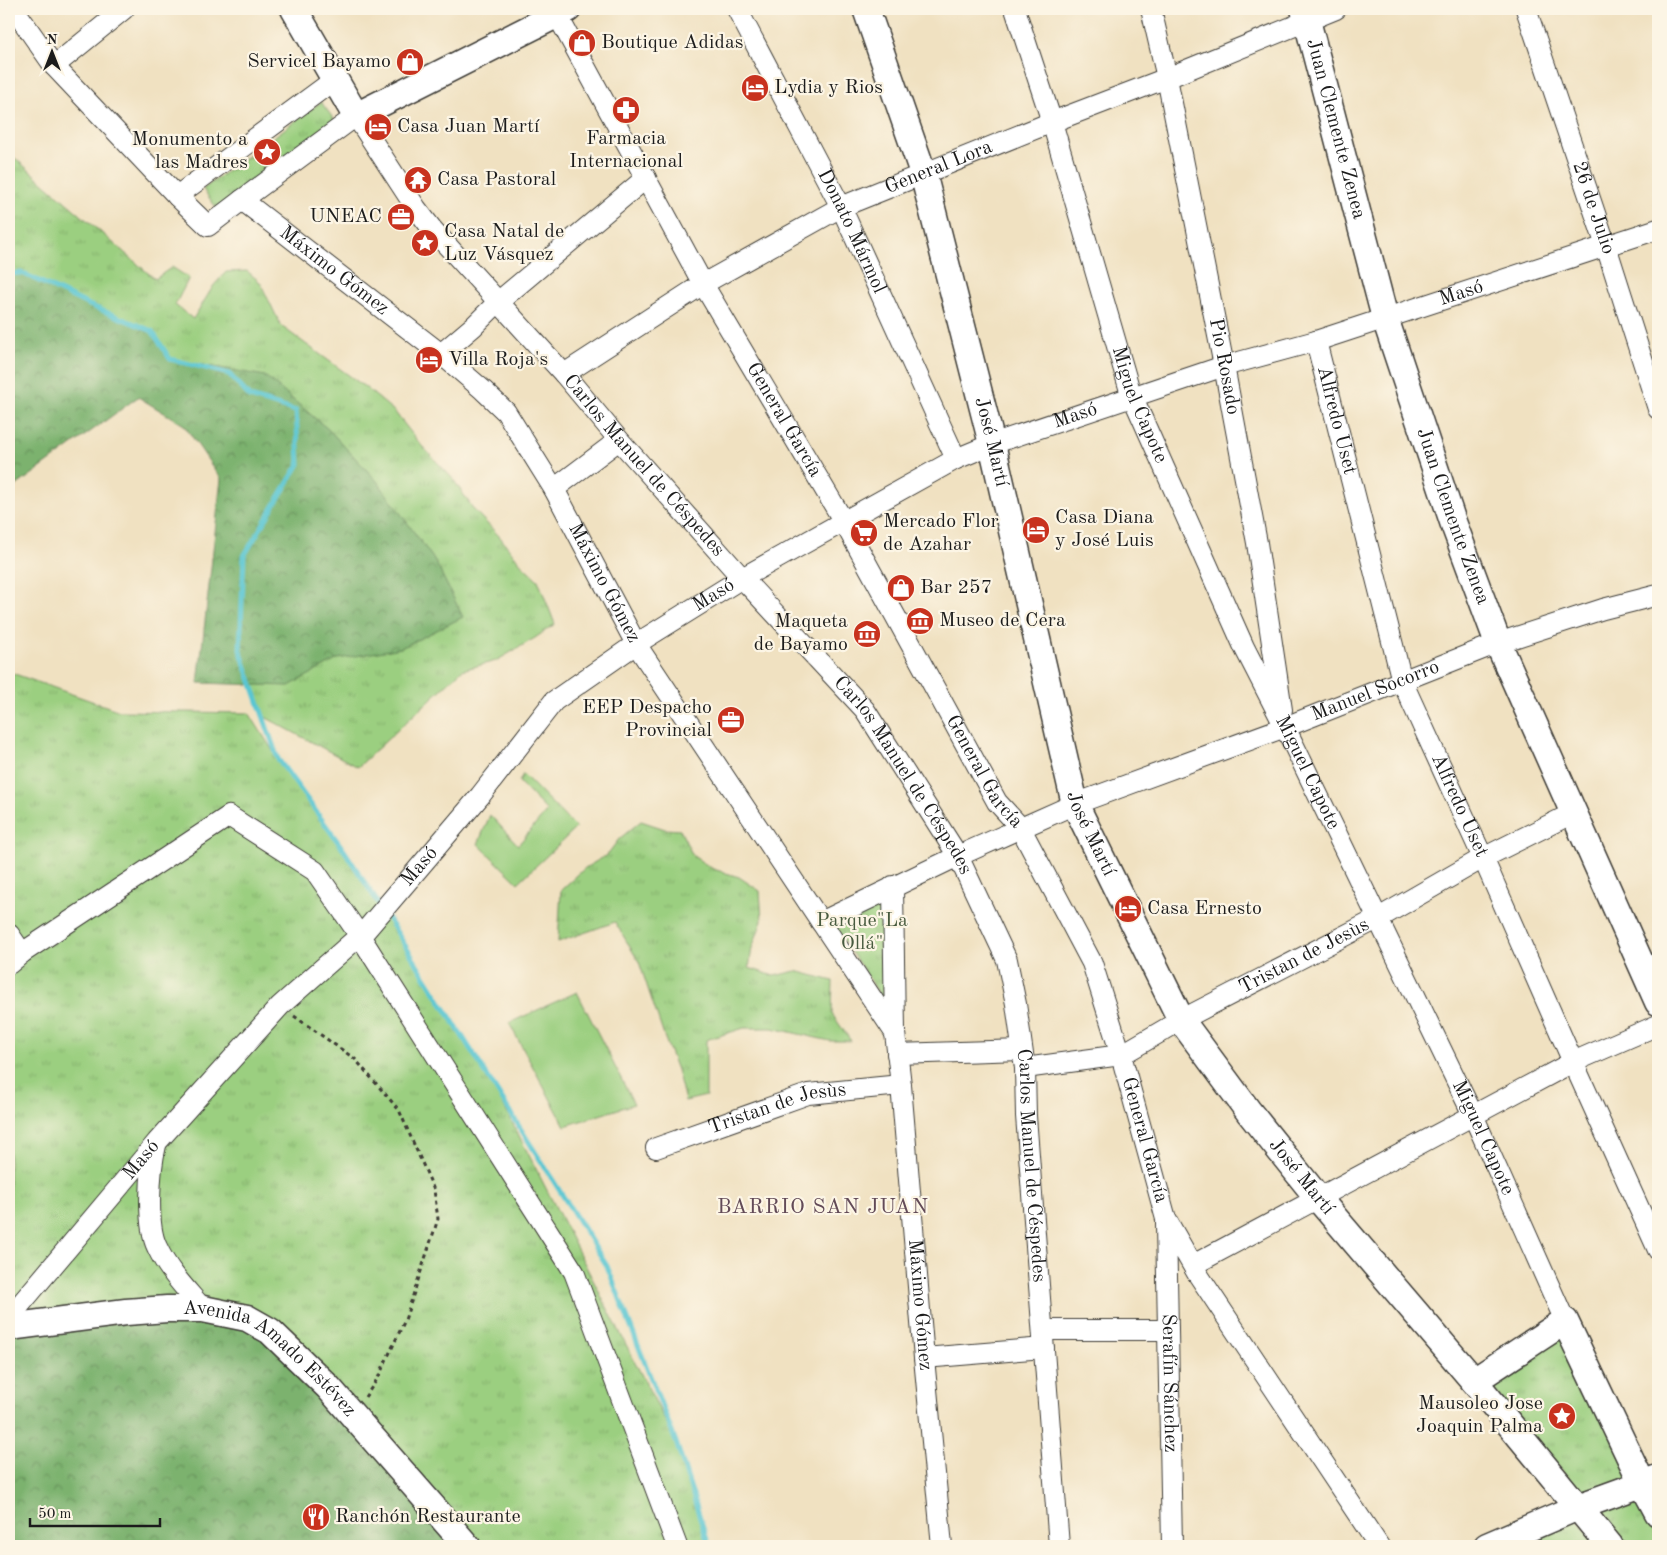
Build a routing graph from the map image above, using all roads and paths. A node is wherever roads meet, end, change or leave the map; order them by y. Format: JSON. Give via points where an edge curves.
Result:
{"nodes":[{"id":1,"x":14,"y":9,"type":"edge"},
{"id":2,"x":124,"y":9,"type":"edge"},
{"id":3,"x":294,"y":9,"type":"edge"},
{"id":4,"x":737,"y":9,"type":"edge"},
{"id":5,"x":866,"y":9,"type":"edge"},
{"id":6,"x":1015,"y":9,"type":"edge"},
{"id":7,"x":1151,"y":9,"type":"edge"},
{"id":8,"x":1336,"y":9,"type":"edge"},
{"id":9,"x":1526,"y":9,"type":"edge"},
{"id":10,"x":560,"y":11,"type":"edge"},
{"id":11,"x":1306,"y":14,"type":"edge"},
{"id":12,"x":54,"y":66,"type":"junction"},
{"id":13,"x":1167,"y":78,"type":"junction"},
{"id":14,"x":334,"y":80,"type":"junction"},
{"id":15,"x":356,"y":116,"type":"junction"},
{"id":16,"x":1052,"y":122,"type":"junction"},
{"id":17,"x":923,"y":173,"type":"junction"},
{"id":18,"x":646,"y":178,"type":"junction"},
{"id":19,"x":177,"y":196,"type":"junction"},
{"id":20,"x":242,"y":200,"type":"junction"},
{"id":21,"x":841,"y":207,"type":"junction"},
{"id":22,"x":1658,"y":229,"type":"edge"},
{"id":23,"x":1606,"y":246,"type":"junction"},
{"id":24,"x":703,"y":284,"type":"junction"},
{"id":25,"x":498,"y":302,"type":"junction"},
{"id":26,"x":1385,"y":318,"type":"junction"},
{"id":27,"x":1316,"y":341,"type":"junction"},
{"id":28,"x":441,"y":354,"type":"junction"},
{"id":29,"x":1224,"y":366,"type":"junction"},
{"id":30,"x":564,"y":374,"type":"junction"},
{"id":31,"x":1133,"y":397,"type":"junction"},
{"id":32,"x":1658,"y":409,"type":"edge"},
{"id":33,"x":619,"y":440,"type":"junction"},
{"id":34,"x":992,"y":444,"type":"junction"},
{"id":35,"x":956,"y":460,"type":"junction"},
{"id":36,"x":554,"y":489,"type":"junction"},
{"id":37,"x":844,"y":522,"type":"junction"},
{"id":38,"x":742,"y":578,"type":"junction"},
{"id":39,"x":1658,"y":595,"type":"edge"},
{"id":40,"x":1498,"y":643,"type":"junction"},
{"id":41,"x":636,"y":644,"type":"junction"},
{"id":42,"x":1402,"y":681,"type":"junction"},
{"id":43,"x":1284,"y":727,"type":"junction"},
{"id":44,"x":1075,"y":804,"type":"junction"},
{"id":45,"x":1573,"y":812,"type":"junction"},
{"id":46,"x":1020,"y":827,"type":"junction"},
{"id":47,"x":958,"y":856,"type":"junction"},
{"id":48,"x":1483,"y":858,"type":"junction"},
{"id":49,"x":893,"y":886,"type":"junction"},
{"id":50,"x":1378,"y":918,"type":"junction"},
{"id":51,"x":821,"y":922,"type":"junction"},
{"id":52,"x":363,"y":933,"type":"junction"},
{"id":53,"x":9,"y":934,"type":"edge"},
{"id":54,"x":16,"y":959,"type":"edge"},
{"id":55,"x":1658,"y":1002,"type":"edge"},
{"id":56,"x":280,"y":1006,"type":"junction"},
{"id":57,"x":1181,"y":1020,"type":"junction"},
{"id":58,"x":1658,"y":1025,"type":"edge"},
{"id":59,"x":895,"y":1034,"type":"junction"},
{"id":60,"x":897,"y":1054,"type":"junction"},
{"id":61,"x":1121,"y":1055,"type":"junction"},
{"id":62,"x":1023,"y":1059,"type":"junction"},
{"id":63,"x":1572,"y":1062,"type":"junction"},
{"id":64,"x":901,"y":1086,"type":"junction"},
{"id":65,"x":1473,"y":1115,"type":"junction"},
{"id":66,"x":157,"y":1142,"type":"junction"},
{"id":67,"x":656,"y":1148,"type":"dead end"},
{"id":68,"x":1318,"y":1199,"type":"junction"},
{"id":69,"x":1166,"y":1219,"type":"junction"},
{"id":70,"x":1658,"y":1250,"type":"edge"},
{"id":71,"x":1193,"y":1265,"type":"junction"},
{"id":72,"x":203,"y":1309,"type":"junction"},
{"id":73,"x":9,"y":1318,"type":"edge"},
{"id":74,"x":1565,"y":1321,"type":"junction"},
{"id":75,"x":9,"y":1327,"type":"edge"},
{"id":76,"x":1168,"y":1330,"type":"junction"},
{"id":77,"x":1044,"y":1339,"type":"junction"},
{"id":78,"x":924,"y":1358,"type":"junction"},
{"id":79,"x":1474,"y":1381,"type":"junction"},
{"id":80,"x":353,"y":1415,"type":"junction"},
{"id":81,"x":1650,"y":1480,"type":"edge"},
{"id":82,"x":1578,"y":1507,"type":"junction"},
{"id":83,"x":1658,"y":1513,"type":"edge"},
{"id":84,"x":1493,"y":1545,"type":"edge"},
{"id":85,"x":467,"y":1546,"type":"edge"},
{"id":86,"x":677,"y":1546,"type":"edge"},
{"id":87,"x":942,"y":1546,"type":"edge"},
{"id":88,"x":1059,"y":1546,"type":"edge"},
{"id":89,"x":1172,"y":1546,"type":"edge"},
{"id":90,"x":1379,"y":1546,"type":"edge"},
{"id":91,"x":1610,"y":1546,"type":"edge"}],
"edges":[{"from":1,"to":12,"type":"street"},
{"from":2,"to":12,"type":"street"},
{"from":3,"to":14,"type":"main road","name":"Carlos Manuel de Céspedes"},
{"from":4,"to":21,"type":"street","name":"Donato Mármol"},
{"from":5,"to":17,"type":"main road","name":"José Martí"},
{"from":6,"to":16,"type":"street","name":"Miguel Capote"},
{"from":7,"to":13,"type":"street","name":"Pio Rosado"},
{"from":8,"to":11,"type":"street","name":"General Lora"},
{"from":9,"to":23,"type":"street","name":"26 de Julio"},
{"from":10,"to":15,"type":"main road"},
{"from":10,"to":18,"type":"street","name":"General García"},
{"from":11,"to":13,"type":"street","name":"General Lora"},
{"from":11,"to":26,"type":"main road","name":"Juan Clemente Zenea"},
{"from":12,"to":19,"type":"street"},
{"from":13,"to":16,"type":"street","name":"General Lora"},
{"from":13,"to":29,"type":"street","name":"Pio Rosado"},
{"from":14,"to":15,"type":"main road","name":"Carlos Manuel de Céspedes"},
{"from":14,"to":19,"type":"street"},
{"from":15,"to":20,"type":"street"},
{"from":15,"to":25,"type":"street","name":"Carlos Manuel de Céspedes","via":[[416,208]]},
{"from":16,"to":17,"type":"street","name":"General Lora"},
{"from":16,"to":31,"type":"street","name":"Miguel Capote"},
{"from":17,"to":21,"type":"street","name":"General Lora"},
{"from":17,"to":34,"type":"main road","name":"José Martí"},
{"from":18,"to":24,"type":"street","name":"General García"},
{"from":18,"to":25,"type":"street"},
{"from":19,"to":20,"type":"street","via":[[208,226]]},
{"from":20,"to":28,"type":"street","name":"Máximo Gómez"},
{"from":21,"to":24,"type":"street","name":"General Lora"},
{"from":21,"to":35,"type":"street","name":"Donato Mármol"},
{"from":22,"to":23,"type":"street","name":"Masó"},
{"from":23,"to":26,"type":"street","name":"Masó"},
{"from":23,"to":32,"type":"street","name":"26 de Julio"},
{"from":24,"to":30,"type":"street","name":"General Lora"},
{"from":24,"to":37,"type":"street","name":"General García"},
{"from":25,"to":28,"type":"street"},
{"from":25,"to":30,"type":"street","name":"Carlos Manuel de Céspedes"},
{"from":26,"to":27,"type":"street","name":"Masó"},
{"from":26,"to":40,"type":"main road","name":"Juan Clemente Zenea","via":[[1452,522]]},
{"from":27,"to":29,"type":"street","name":"Masó"},
{"from":27,"to":42,"type":"street","name":"Alfredo Uset"},
{"from":28,"to":36,"type":"street","name":"Máximo Gómez","via":[[506,412]]},
{"from":29,"to":31,"type":"street","name":"Masó"},
{"from":29,"to":43,"type":"street","name":"Pio Rosado","via":[[1257,543]]},
{"from":30,"to":33,"type":"street","name":"Carlos Manuel de Céspedes"},
{"from":31,"to":34,"type":"street","name":"Masó"},
{"from":31,"to":43,"type":"street","name":"Miguel Capote","via":[[1244,647]]},
{"from":33,"to":36,"type":"street"},
{"from":33,"to":38,"type":"street","name":"Carlos Manuel de Céspedes"},
{"from":34,"to":35,"type":"street","name":"Masó"},
{"from":34,"to":44,"type":"main road","name":"José Martí"},
{"from":35,"to":37,"type":"street","name":"Masó"},
{"from":36,"to":41,"type":"street","name":"Máximo Gómez"},
{"from":37,"to":38,"type":"street","name":"Masó"},
{"from":37,"to":46,"type":"street","name":"General García","via":[[997,802]]},
{"from":38,"to":41,"type":"street","name":"Masó"},
{"from":38,"to":47,"type":"street","name":"Carlos Manuel de Céspedes","via":[[865,710]]},
{"from":39,"to":40,"type":"street","name":"Manuel Socorro","via":[[1603,608]]},
{"from":40,"to":42,"type":"street","name":"Manuel Socorro"},
{"from":40,"to":45,"type":"main road","name":"Juan Clemente Zenea"},
{"from":41,"to":51,"type":"street","name":"Máximo Gómez"},
{"from":41,"to":52,"type":"street","name":"Masó","via":[[554,701],[480,796]]},
{"from":42,"to":43,"type":"street","name":"Manuel Socorro"},
{"from":42,"to":48,"type":"street","name":"Alfredo Uset"},
{"from":43,"to":44,"type":"street","name":"Manuel Socorro"},
{"from":43,"to":50,"type":"street","name":"Miguel Capote"},
{"from":44,"to":46,"type":"street","name":"Manuel Socorro"},
{"from":44,"to":57,"type":"main road","name":"José Martí"},
{"from":45,"to":48,"type":"street","name":"Tristan de Jesùs"},
{"from":45,"to":55,"type":"main road","name":"Juan Clemente Zenea"},
{"from":46,"to":47,"type":"street","name":"Manuel Socorro"},
{"from":46,"to":61,"type":"street","name":"General García","via":[[1092,963]]},
{"from":47,"to":49,"type":"street","name":"Manuel Socorro"},
{"from":47,"to":62,"type":"street","name":"Carlos Manuel de Céspedes","via":[[1007,960]]},
{"from":48,"to":50,"type":"street","name":"Tristan de Jesùs"},
{"from":48,"to":63,"type":"street","name":"Alfredo Uset"},
{"from":49,"to":51,"type":"street","name":"Manuel Socorro"},
{"from":49,"to":59,"type":"street","name":"Máximo Gómez"},
{"from":50,"to":57,"type":"street","name":"Tristan de Jesùs"},
{"from":50,"to":65,"type":"street","name":"Miguel Capote"},
{"from":51,"to":59,"type":"street","name":"Máximo Gómez"},
{"from":52,"to":54,"type":"street","via":[[315,871],[229,816]]},
{"from":52,"to":56,"type":"street","name":"Masó"},
{"from":52,"to":86,"type":"street","via":[[574,1272]]},
{"from":53,"to":54,"type":"street"},
{"from":56,"to":66,"type":"street","name":"Masó"},
{"from":56,"to":80,"type":"path","via":[[355,1059],[399,1110],[434,1190],[438,1219],[405,1320],[378,1378]]},
{"from":57,"to":61,"type":"street","name":"Tristan de Jesùs"},
{"from":57,"to":68,"type":"main road","name":"José Martí"},
{"from":58,"to":63,"type":"street"},
{"from":59,"to":60,"type":"street","name":"Máximo Gómez"},
{"from":60,"to":62,"type":"street","name":"Tristan de Jesùs"},
{"from":60,"to":64,"type":"street","name":"Máximo Gómez"},
{"from":61,"to":62,"type":"street","name":"Tristan de Jesùs"},
{"from":61,"to":69,"type":"street","name":"General García"},
{"from":62,"to":77,"type":"street","name":"Carlos Manuel de Céspedes"},
{"from":63,"to":65,"type":"street"},
{"from":63,"to":70,"type":"street","name":"Alfredo Uset"},
{"from":64,"to":67,"type":"street","name":"Tristan de Jesùs","via":[[808,1094]]},
{"from":64,"to":78,"type":"street","name":"Máximo Gómez"},
{"from":65,"to":68,"type":"street"},
{"from":65,"to":74,"type":"street","name":"Miguel Capote"},
{"from":66,"to":72,"type":"street","via":[[150,1184],[156,1246],[171,1271]]},
{"from":66,"to":73,"type":"street","name":"Masó"},
{"from":68,"to":71,"type":"street"},
{"from":68,"to":79,"type":"main road","name":"José Martí"},
{"from":69,"to":71,"type":"street","name":"General García"},
{"from":69,"to":76,"type":"street","name":"Serafín Sánchez"},
{"from":71,"to":90,"type":"street","name":"General García"},
{"from":72,"to":75,"type":"main road","name":"Avenida Amado Estévez","via":[[126,1312]]},
{"from":72,"to":80,"type":"main road","name":"Avenida Amado Estévez","via":[[247,1318],[270,1331],[328,1386]]},
{"from":74,"to":79,"type":"main road"},
{"from":74,"to":81,"type":"main road","name":"Miguel Capote"},
{"from":76,"to":77,"type":"street"},
{"from":76,"to":89,"type":"street","name":"Serafín Sánchez"},
{"from":77,"to":78,"type":"street"},
{"from":77,"to":88,"type":"street","name":"Carlos Manuel de Céspedes"},
{"from":78,"to":87,"type":"street","name":"Máximo Gómez"},
{"from":79,"to":82,"type":"main road","name":"José Martí"},
{"from":80,"to":85,"type":"main road","name":"Avenida Amado Estévez"},
{"from":81,"to":82,"type":"main road"},
{"from":81,"to":83,"type":"main road","name":"Miguel Capote"},
{"from":82,"to":84,"type":"main road"},
{"from":82,"to":91,"type":"main road","name":"José Martí"}]}
